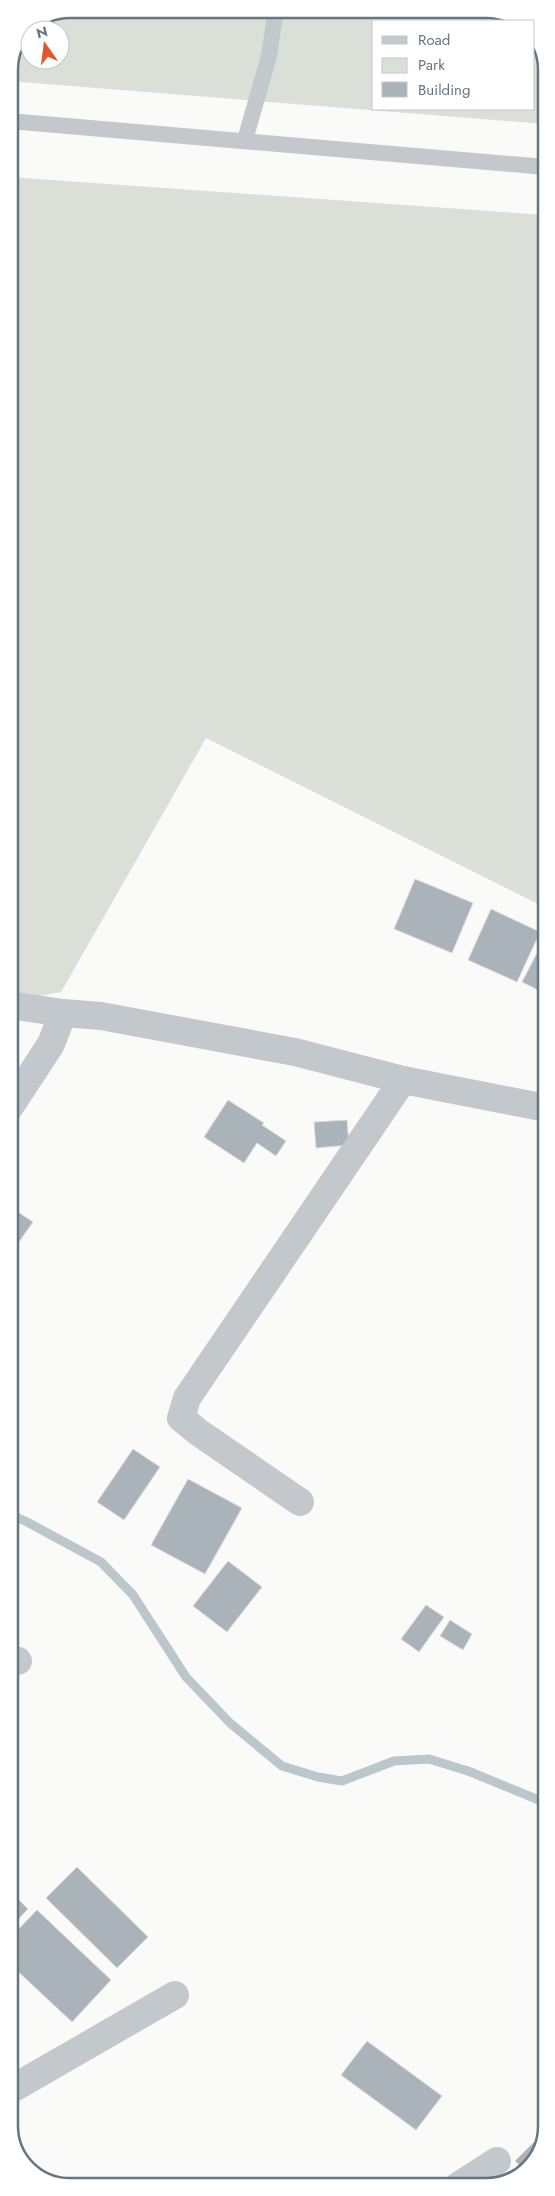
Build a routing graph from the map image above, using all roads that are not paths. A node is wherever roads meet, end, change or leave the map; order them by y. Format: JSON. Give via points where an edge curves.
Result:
{"nodes":[{"id":1,"x":275,"y":18,"type":"edge"},
{"id":2,"x":18,"y":122,"type":"edge"},
{"id":3,"x":245,"y":140,"type":"junction"},
{"id":4,"x":538,"y":166,"type":"edge"},
{"id":5,"x":18,"y":1006,"type":"edge"},
{"id":6,"x":63,"y":1012,"type":"junction"},
{"id":7,"x":403,"y":1080,"type":"junction"},
{"id":8,"x":18,"y":1094,"type":"edge"},
{"id":9,"x":538,"y":1106,"type":"edge"},
{"id":10,"x":300,"y":1502,"type":"dead end"},
{"id":11,"x":175,"y":1995,"type":"dead end"},
{"id":12,"x":18,"y":2085,"type":"edge"},
{"id":13,"x":497,"y":2161,"type":"dead end"},
{"id":14,"x":470,"y":2178,"type":"edge"}],
"edges":[{"from":1,"to":3,"type":"lane","via":[[269,56]]},
{"from":2,"to":3,"type":"lane"},
{"from":3,"to":4,"type":"lane"},
{"from":5,"to":6,"type":"street"},
{"from":6,"to":7,"type":"street","via":[[101,1016],[295,1052]]},
{"from":6,"to":8,"type":"street","via":[[51,1044]]},
{"from":7,"to":9,"type":"street"},
{"from":7,"to":10,"type":"street","via":[[187,1398],[181,1418]]},
{"from":11,"to":12,"type":"street"},
{"from":13,"to":14,"type":"street"}]}
